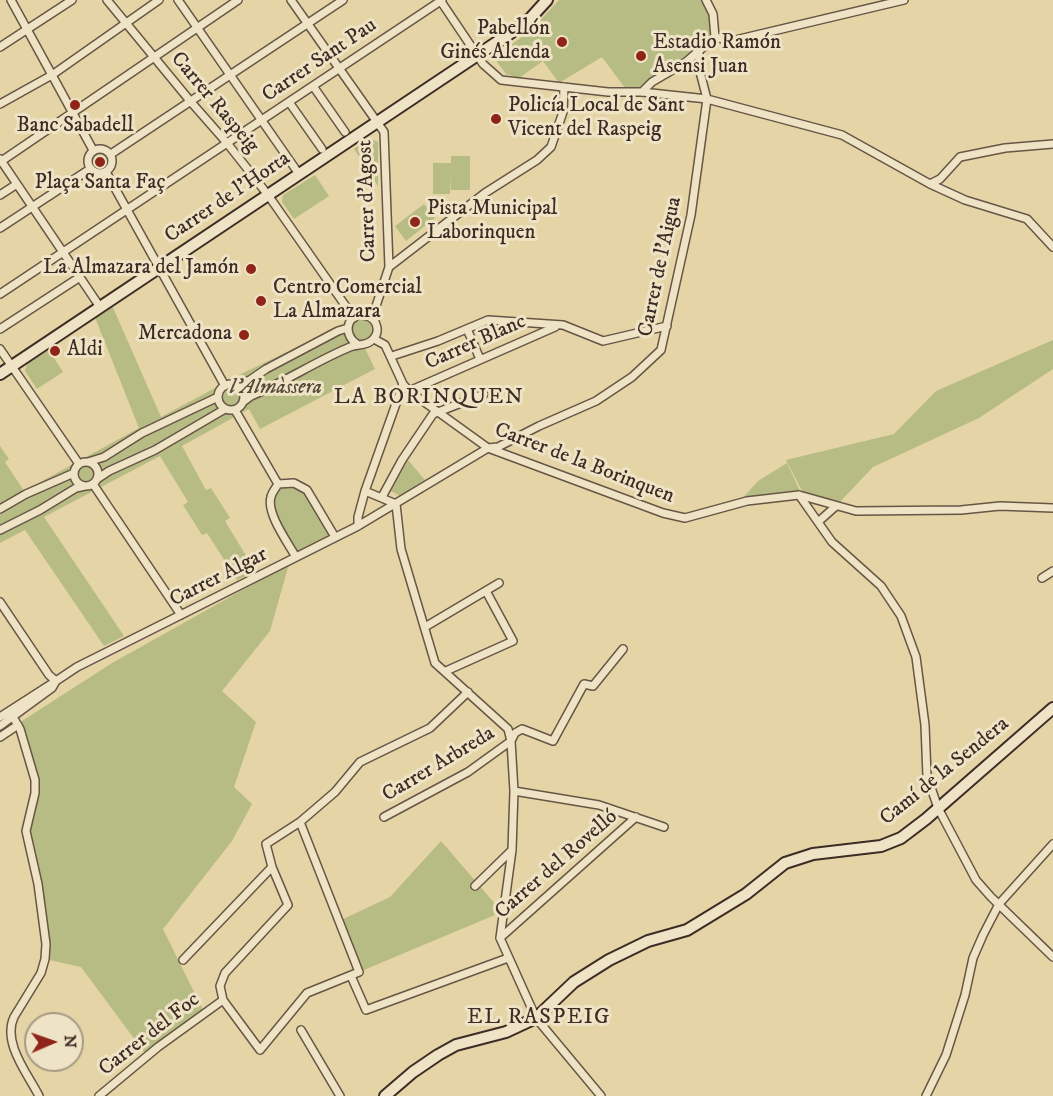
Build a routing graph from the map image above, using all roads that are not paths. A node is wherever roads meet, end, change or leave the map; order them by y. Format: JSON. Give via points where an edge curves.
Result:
{"nodes":[{"id":1,"x":11,"y":0,"type":"edge"},
{"id":2,"x":72,"y":0,"type":"edge"},
{"id":3,"x":107,"y":0,"type":"edge"},
{"id":4,"x":159,"y":0,"type":"edge"},
{"id":5,"x":178,"y":0,"type":"edge"},
{"id":6,"x":238,"y":0,"type":"edge"},
{"id":7,"x":291,"y":0,"type":"edge"},
{"id":8,"x":343,"y":0,"type":"edge"},
{"id":9,"x":441,"y":0,"type":"edge"},
{"id":10,"x":547,"y":0,"type":"edge"},
{"id":11,"x":706,"y":0,"type":"edge"},
{"id":12,"x":904,"y":0,"type":"edge"},
{"id":13,"x":126,"y":23,"type":"junction"},
{"id":14,"x":307,"y":23,"type":"junction"},
{"id":15,"x":197,"y":27,"type":"junction"},
{"id":16,"x":27,"y":30,"type":"junction"},
{"id":17,"x":715,"y":38,"type":"junction"},
{"id":18,"x":0,"y":47,"type":"edge"},
{"id":19,"x":699,"y":52,"type":"junction"},
{"id":20,"x":478,"y":56,"type":"junction"},
{"id":21,"x":154,"y":57,"type":"junction"},
{"id":22,"x":340,"y":68,"type":"junction"},
{"id":23,"x":52,"y":75,"type":"junction"},
{"id":24,"x":230,"y":75,"type":"junction"},
{"id":25,"x":313,"y":86,"type":"junction"},
{"id":26,"x":564,"y":87,"type":"junction"},
{"id":27,"x":642,"y":92,"type":"junction"},
{"id":28,"x":707,"y":99,"type":"junction"},
{"id":29,"x":191,"y":102,"type":"junction"},
{"id":30,"x":289,"y":102,"type":"junction"},
{"id":31,"x":0,"y":104,"type":"edge"},
{"id":32,"x":73,"y":113,"type":"junction"},
{"id":33,"x":262,"y":120,"type":"junction"},
{"id":34,"x":377,"y":122,"type":"junction"},
{"id":35,"x":345,"y":132,"type":"dead end"},
{"id":36,"x":227,"y":142,"type":"junction"},
{"id":37,"x":1053,"y":144,"type":"edge"},
{"id":38,"x":322,"y":149,"type":"dead end"},
{"id":39,"x":93,"y":150,"type":"junction"},
{"id":40,"x":111,"y":154,"type":"junction"},
{"id":41,"x":1,"y":161,"type":"edge"},
{"id":42,"x":90,"y":169,"type":"junction"},
{"id":43,"x":106,"y":172,"type":"junction"},
{"id":44,"x":299,"y":174,"type":"junction"},
{"id":45,"x":17,"y":184,"type":"junction"},
{"id":46,"x":930,"y":184,"type":"junction"},
{"id":47,"x":0,"y":195,"type":"edge"},
{"id":48,"x":268,"y":195,"type":"junction"},
{"id":49,"x":32,"y":206,"type":"junction"},
{"id":50,"x":127,"y":208,"type":"junction"},
{"id":51,"x":0,"y":228,"type":"edge"},
{"id":52,"x":1053,"y":248,"type":"edge"},
{"id":53,"x":63,"y":252,"type":"junction"},
{"id":54,"x":389,"y":267,"type":"junction"},
{"id":55,"x":159,"y":268,"type":"junction"},
{"id":56,"x":80,"y":277,"type":"junction"},
{"id":57,"x":0,"y":294,"type":"edge"},
{"id":58,"x":100,"y":307,"type":"junction"},
{"id":59,"x":354,"y":318,"type":"junction"},
{"id":60,"x":372,"y":318,"type":"junction"},
{"id":61,"x":556,"y":326,"type":"junction"},
{"id":62,"x":667,"y":326,"type":"junction"},
{"id":63,"x":0,"y":328,"type":"edge"},
{"id":64,"x":348,"y":328,"type":"junction"},
{"id":65,"x":467,"y":329,"type":"junction"},
{"id":66,"x":374,"y":339,"type":"junction"},
{"id":67,"x":357,"y":344,"type":"junction"},
{"id":68,"x":0,"y":350,"type":"edge"},
{"id":69,"x":392,"y":356,"type":"junction"},
{"id":70,"x":480,"y":359,"type":"junction"},
{"id":71,"x":11,"y":367,"type":"junction"},
{"id":72,"x":0,"y":374,"type":"edge"},
{"id":73,"x":403,"y":384,"type":"junction"},
{"id":74,"x":235,"y":385,"type":"junction"},
{"id":75,"x":225,"y":386,"type":"junction"},
{"id":76,"x":409,"y":390,"type":"junction"},
{"id":77,"x":484,"y":394,"type":"dead end"},
{"id":78,"x":218,"y":397,"type":"junction"},
{"id":79,"x":243,"y":402,"type":"junction"},
{"id":80,"x":225,"y":409,"type":"junction"},
{"id":81,"x":235,"y":410,"type":"junction"},
{"id":82,"x":439,"y":414,"type":"junction"},
{"id":83,"x":488,"y":448,"type":"junction"},
{"id":84,"x":88,"y":462,"type":"junction"},
{"id":85,"x":79,"y":464,"type":"junction"},
{"id":86,"x":74,"y":473,"type":"junction"},
{"id":87,"x":91,"y":483,"type":"junction"},
{"id":88,"x":278,"y":484,"type":"junction"},
{"id":89,"x":366,"y":491,"type":"junction"},
{"id":90,"x":800,"y":495,"type":"junction"},
{"id":91,"x":382,"y":497,"type":"junction"},
{"id":92,"x":396,"y":504,"type":"junction"},
{"id":93,"x":836,"y":506,"type":"junction"},
{"id":94,"x":1053,"y":508,"type":"edge"},
{"id":95,"x":0,"y":509,"type":"edge"},
{"id":96,"x":818,"y":522,"type":"junction"},
{"id":97,"x":358,"y":526,"type":"junction"},
{"id":98,"x":0,"y":530,"type":"edge"},
{"id":99,"x":335,"y":537,"type":"junction"},
{"id":100,"x":296,"y":557,"type":"junction"},
{"id":101,"x":1053,"y":571,"type":"edge"},
{"id":102,"x":1042,"y":578,"type":"dead end"},
{"id":103,"x":499,"y":583,"type":"dead end"},
{"id":104,"x":486,"y":591,"type":"junction"},
{"id":105,"x":0,"y":602,"type":"edge"},
{"id":106,"x":181,"y":615,"type":"junction"},
{"id":107,"x":425,"y":627,"type":"junction"},
{"id":108,"x":623,"y":650,"type":"dead end"},
{"id":109,"x":446,"y":671,"type":"junction"},
{"id":110,"x":56,"y":681,"type":"junction"},
{"id":111,"x":468,"y":692,"type":"junction"},
{"id":112,"x":1053,"y":708,"type":"edge"},
{"id":113,"x":0,"y":717,"type":"edge"},
{"id":114,"x":13,"y":717,"type":"junction"},
{"id":115,"x":18,"y":725,"type":"junction"},
{"id":116,"x":0,"y":726,"type":"edge"},
{"id":117,"x":0,"y":737,"type":"edge"},
{"id":118,"x":512,"y":741,"type":"junction"},
{"id":119,"x":514,"y":791,"type":"junction"},
{"id":120,"x":938,"y":808,"type":"junction"},
{"id":121,"x":384,"y":817,"type":"dead end"},
{"id":122,"x":636,"y":818,"type":"junction"},
{"id":123,"x":300,"y":822,"type":"junction"},
{"id":124,"x":664,"y":827,"type":"dead end"},
{"id":125,"x":1053,"y":844,"type":"edge"},
{"id":126,"x":512,"y":850,"type":"junction"},
{"id":127,"x":272,"y":867,"type":"junction"},
{"id":128,"x":475,"y":886,"type":"dead end"},
{"id":129,"x":999,"y":904,"type":"junction"},
{"id":130,"x":500,"y":938,"type":"junction"},
{"id":131,"x":1053,"y":957,"type":"edge"},
{"id":132,"x":508,"y":958,"type":"junction"},
{"id":133,"x":183,"y":960,"type":"dead end"},
{"id":134,"x":351,"y":976,"type":"junction"},
{"id":135,"x":223,"y":1000,"type":"junction"},
{"id":136,"x":536,"y":1018,"type":"junction"},
{"id":137,"x":301,"y":1030,"type":"dead end"},
{"id":138,"x":39,"y":1096,"type":"edge"},
{"id":139,"x":99,"y":1096,"type":"edge"},
{"id":140,"x":340,"y":1096,"type":"edge"},
{"id":141,"x":385,"y":1096,"type":"edge"},
{"id":142,"x":601,"y":1096,"type":"edge"},
{"id":143,"x":926,"y":1096,"type":"edge"}],
"edges":[{"from":1,"to":16,"type":"street"},
{"from":2,"to":16,"type":"street"},
{"from":3,"to":13,"type":"street","name":"Carrer Raspeig"},
{"from":4,"to":13,"type":"street"},
{"from":5,"to":15,"type":"street"},
{"from":6,"to":15,"type":"street"},
{"from":7,"to":14,"type":"street","name":"Carrer d'Agost"},
{"from":8,"to":14,"type":"street"},
{"from":9,"to":20,"type":"street"},
{"from":9,"to":22,"type":"street","name":"Carrer Sant Pau"},
{"from":10,"to":20,"type":"street","name":"Carrer de l'Horta","via":[[528,22]]},
{"from":11,"to":17,"type":"street","via":[[713,14]]},
{"from":12,"to":17,"type":"street","via":[[731,41]]},
{"from":13,"to":21,"type":"street","name":"Carrer Raspeig"},
{"from":13,"to":23,"type":"street"},
{"from":14,"to":22,"type":"street","name":"Carrer d'Agost"},
{"from":14,"to":24,"type":"street"},
{"from":15,"to":21,"type":"street"},
{"from":15,"to":24,"type":"street"},
{"from":16,"to":18,"type":"street"},
{"from":16,"to":23,"type":"street"},
{"from":17,"to":19,"type":"street"},
{"from":19,"to":27,"type":"street"},
{"from":19,"to":28,"type":"street"},
{"from":20,"to":26,"type":"street","via":[[501,80]]},
{"from":20,"to":34,"type":"street","name":"Carrer de l'Horta"},
{"from":21,"to":29,"type":"street","name":"Carrer Raspeig"},
{"from":21,"to":32,"type":"street"},
{"from":22,"to":25,"type":"street","name":"Carrer Sant Pau"},
{"from":22,"to":34,"type":"street","name":"Carrer d'Agost"},
{"from":23,"to":31,"type":"street"},
{"from":23,"to":32,"type":"street"},
{"from":24,"to":29,"type":"street"},
{"from":24,"to":33,"type":"street"},
{"from":25,"to":30,"type":"street","name":"Carrer Sant Pau"},
{"from":25,"to":35,"type":"street"},
{"from":26,"to":27,"type":"street"},
{"from":26,"to":54,"type":"street","via":[[563,112],[551,147]]},
{"from":27,"to":28,"type":"street"},
{"from":28,"to":46,"type":"street","via":[[842,135]]},
{"from":28,"to":62,"type":"street","name":"Carrer de l'Aigua","via":[[691,215]]},
{"from":29,"to":36,"type":"street","name":"Carrer Raspeig"},
{"from":29,"to":40,"type":"street"},
{"from":30,"to":33,"type":"street","name":"Carrer Sant Pau"},
{"from":30,"to":38,"type":"street"},
{"from":32,"to":39,"type":"street"},
{"from":32,"to":41,"type":"street"},
{"from":33,"to":36,"type":"street","name":"Carrer Sant Pau"},
{"from":33,"to":44,"type":"street"},
{"from":34,"to":44,"type":"street","name":"Carrer de l'Horta"},
{"from":34,"to":54,"type":"street","name":"Carrer d'Agost","via":[[384,132]]},
{"from":36,"to":48,"type":"street","name":"Carrer Raspeig"},
{"from":36,"to":50,"type":"street","name":"Carrer Sant Pau"},
{"from":37,"to":46,"type":"street","via":[[960,157]]},
{"from":39,"to":40,"type":"street","via":[[101,148]]},
{"from":39,"to":42,"type":"street","via":[[88,159]]},
{"from":40,"to":43,"type":"street","via":[[111,166]]},
{"from":41,"to":45,"type":"street"},
{"from":42,"to":43,"type":"street"},
{"from":42,"to":49,"type":"street"},
{"from":43,"to":50,"type":"street"},
{"from":44,"to":48,"type":"street","name":"Carrer de l'Horta"},
{"from":45,"to":47,"type":"street"},
{"from":45,"to":49,"type":"street"},
{"from":46,"to":52,"type":"street","via":[[965,200],[1027,219]]},
{"from":48,"to":55,"type":"street","name":"Carrer de l'Horta"},
{"from":48,"to":59,"type":"street","name":"Carrer Raspeig"},
{"from":49,"to":51,"type":"street"},
{"from":49,"to":53,"type":"street"},
{"from":50,"to":53,"type":"street","name":"Carrer Sant Pau"},
{"from":50,"to":55,"type":"street"},
{"from":53,"to":56,"type":"street"},
{"from":53,"to":57,"type":"street","name":"Carrer Sant Pau"},
{"from":54,"to":60,"type":"street","name":"Carrer d'Agost"},
{"from":55,"to":58,"type":"street","name":"Carrer de l'Horta"},
{"from":55,"to":75,"type":"street"},
{"from":56,"to":58,"type":"street"},
{"from":56,"to":63,"type":"street"},
{"from":58,"to":71,"type":"street","name":"Carrer de l'Horta"},
{"from":59,"to":60,"type":"street"},
{"from":59,"to":64,"type":"street"},
{"from":60,"to":66,"type":"street","via":[[377,329]]},
{"from":61,"to":62,"type":"street","via":[[563,325],[603,341]]},
{"from":61,"to":65,"type":"street","via":[[488,320]]},
{"from":61,"to":70,"type":"street","name":"Carrer Blanc"},
{"from":62,"to":83,"type":"street","name":"Carrer de l'Aigua","via":[[661,351],[614,390],[498,447]]},
{"from":64,"to":67,"type":"street"},
{"from":64,"to":74,"type":"street"},
{"from":65,"to":69,"type":"street"},
{"from":65,"to":70,"type":"street"},
{"from":66,"to":67,"type":"street"},
{"from":66,"to":69,"type":"street","name":"Carrer de la Borinquen","via":[[385,345]]},
{"from":67,"to":79,"type":"street"},
{"from":68,"to":71,"type":"street"},
{"from":69,"to":73,"type":"street","name":"Carrer de la Borinquen"},
{"from":70,"to":76,"type":"street","name":"Carrer Blanc"},
{"from":71,"to":72,"type":"street","name":"Carrer de l'Horta"},
{"from":71,"to":85,"type":"street"},
{"from":73,"to":76,"type":"street","name":"Carrer de la Borinquen"},
{"from":73,"to":89,"type":"street"},
{"from":74,"to":75,"type":"street"},
{"from":74,"to":79,"type":"street","via":[[242,389]]},
{"from":75,"to":78,"type":"street"},
{"from":76,"to":82,"type":"street","name":"Carrer de la Borinquen"},
{"from":77,"to":82,"type":"street"},
{"from":78,"to":80,"type":"street"},
{"from":78,"to":84,"type":"street"},
{"from":79,"to":81,"type":"street"},
{"from":80,"to":81,"type":"street"},
{"from":80,"to":87,"type":"street"},
{"from":81,"to":88,"type":"street"},
{"from":82,"to":83,"type":"street","name":"Carrer de la Borinquen"},
{"from":82,"to":91,"type":"street","via":[[433,414]]},
{"from":83,"to":90,"type":"street","name":"Carrer de la Borinquen","via":[[685,518],[747,501]]},
{"from":83,"to":92,"type":"street","name":"Carrer de l'Aigua"},
{"from":84,"to":85,"type":"street"},
{"from":84,"to":87,"type":"street","via":[[97,470]]},
{"from":85,"to":86,"type":"street"},
{"from":86,"to":87,"type":"street","via":[[79,483]]},
{"from":86,"to":95,"type":"street"},
{"from":87,"to":98,"type":"street"},
{"from":87,"to":106,"type":"street"},
{"from":88,"to":99,"type":"street","via":[[294,483],[307,490]]},
{"from":88,"to":100,"type":"street","via":[[270,506]]},
{"from":89,"to":91,"type":"street"},
{"from":89,"to":97,"type":"street"},
{"from":90,"to":93,"type":"street"},
{"from":90,"to":96,"type":"street"},
{"from":91,"to":92,"type":"street"},
{"from":92,"to":97,"type":"street","name":"Carrer Algar"},
{"from":92,"to":107,"type":"street","via":[[401,549]]},
{"from":93,"to":94,"type":"street","via":[[856,511]]},
{"from":93,"to":96,"type":"street"},
{"from":96,"to":120,"type":"street","via":[[832,542],[881,586],[901,616],[916,657],[927,776]]},
{"from":97,"to":99,"type":"street","name":"Carrer Algar"},
{"from":99,"to":100,"type":"street","name":"Carrer Algar"},
{"from":100,"to":106,"type":"street","name":"Carrer Algar"},
{"from":101,"to":102,"type":"street"},
{"from":103,"to":104,"type":"street"},
{"from":104,"to":107,"type":"street"},
{"from":104,"to":109,"type":"street","via":[[513,641]]},
{"from":105,"to":110,"type":"street"},
{"from":106,"to":110,"type":"street","name":"Carrer Algar"},
{"from":107,"to":109,"type":"street","via":[[435,663]]},
{"from":108,"to":118,"type":"street","name":"Carrer Arbreda","via":[[593,686],[584,684],[553,741],[522,729]]},
{"from":109,"to":111,"type":"street"},
{"from":110,"to":113,"type":"street","name":"Carrer Algar"},
{"from":110,"to":114,"type":"street","name":"Carrer Algar"},
{"from":111,"to":118,"type":"street","via":[[508,729]]},
{"from":111,"to":123,"type":"street","via":[[430,728],[360,762],[335,792]]},
{"from":112,"to":120,"type":"street","name":"Camí de la Sendera"},
{"from":114,"to":115,"type":"street"},
{"from":114,"to":116,"type":"street","name":"Carrer Algar"},
{"from":115,"to":117,"type":"street"},
{"from":115,"to":138,"type":"street","via":[[35,780],[26,831],[41,901],[45,952],[41,973],[10,1025],[10,1035]]},
{"from":118,"to":119,"type":"street"},
{"from":118,"to":121,"type":"street","name":"Carrer Arbreda","via":[[468,772]]},
{"from":119,"to":122,"type":"street","via":[[599,805]]},
{"from":119,"to":126,"type":"street"},
{"from":120,"to":129,"type":"street","via":[[976,880]]},
{"from":120,"to":136,"type":"street","name":"Camí de la Sendera","via":[[888,844],[813,854],[785,863],[746,894],[687,930],[648,941],[609,960],[574,982]]},
{"from":122,"to":124,"type":"street"},
{"from":122,"to":130,"type":"street","name":"Carrer del Rovelló"},
{"from":123,"to":127,"type":"street","via":[[266,844]]},
{"from":123,"to":134,"type":"street","via":[[359,972]]},
{"from":125,"to":129,"type":"street"},
{"from":126,"to":128,"type":"street"},
{"from":126,"to":130,"type":"street"},
{"from":127,"to":133,"type":"street","name":"Carrer del Foc"},
{"from":127,"to":135,"type":"street","via":[[288,905],[225,973],[220,986]]},
{"from":129,"to":131,"type":"street"},
{"from":129,"to":143,"type":"street","via":[[974,958],[946,1054]]},
{"from":130,"to":132,"type":"street"},
{"from":132,"to":134,"type":"street","via":[[366,1010]]},
{"from":132,"to":136,"type":"street"},
{"from":134,"to":135,"type":"street","via":[[307,993],[260,1050]]},
{"from":135,"to":139,"type":"street","name":"Carrer del Foc"},
{"from":136,"to":141,"type":"street","name":"Camí de la Sendera","via":[[506,1032],[456,1045],[412,1072]]},
{"from":136,"to":142,"type":"street"},
{"from":137,"to":140,"type":"street"}]}
